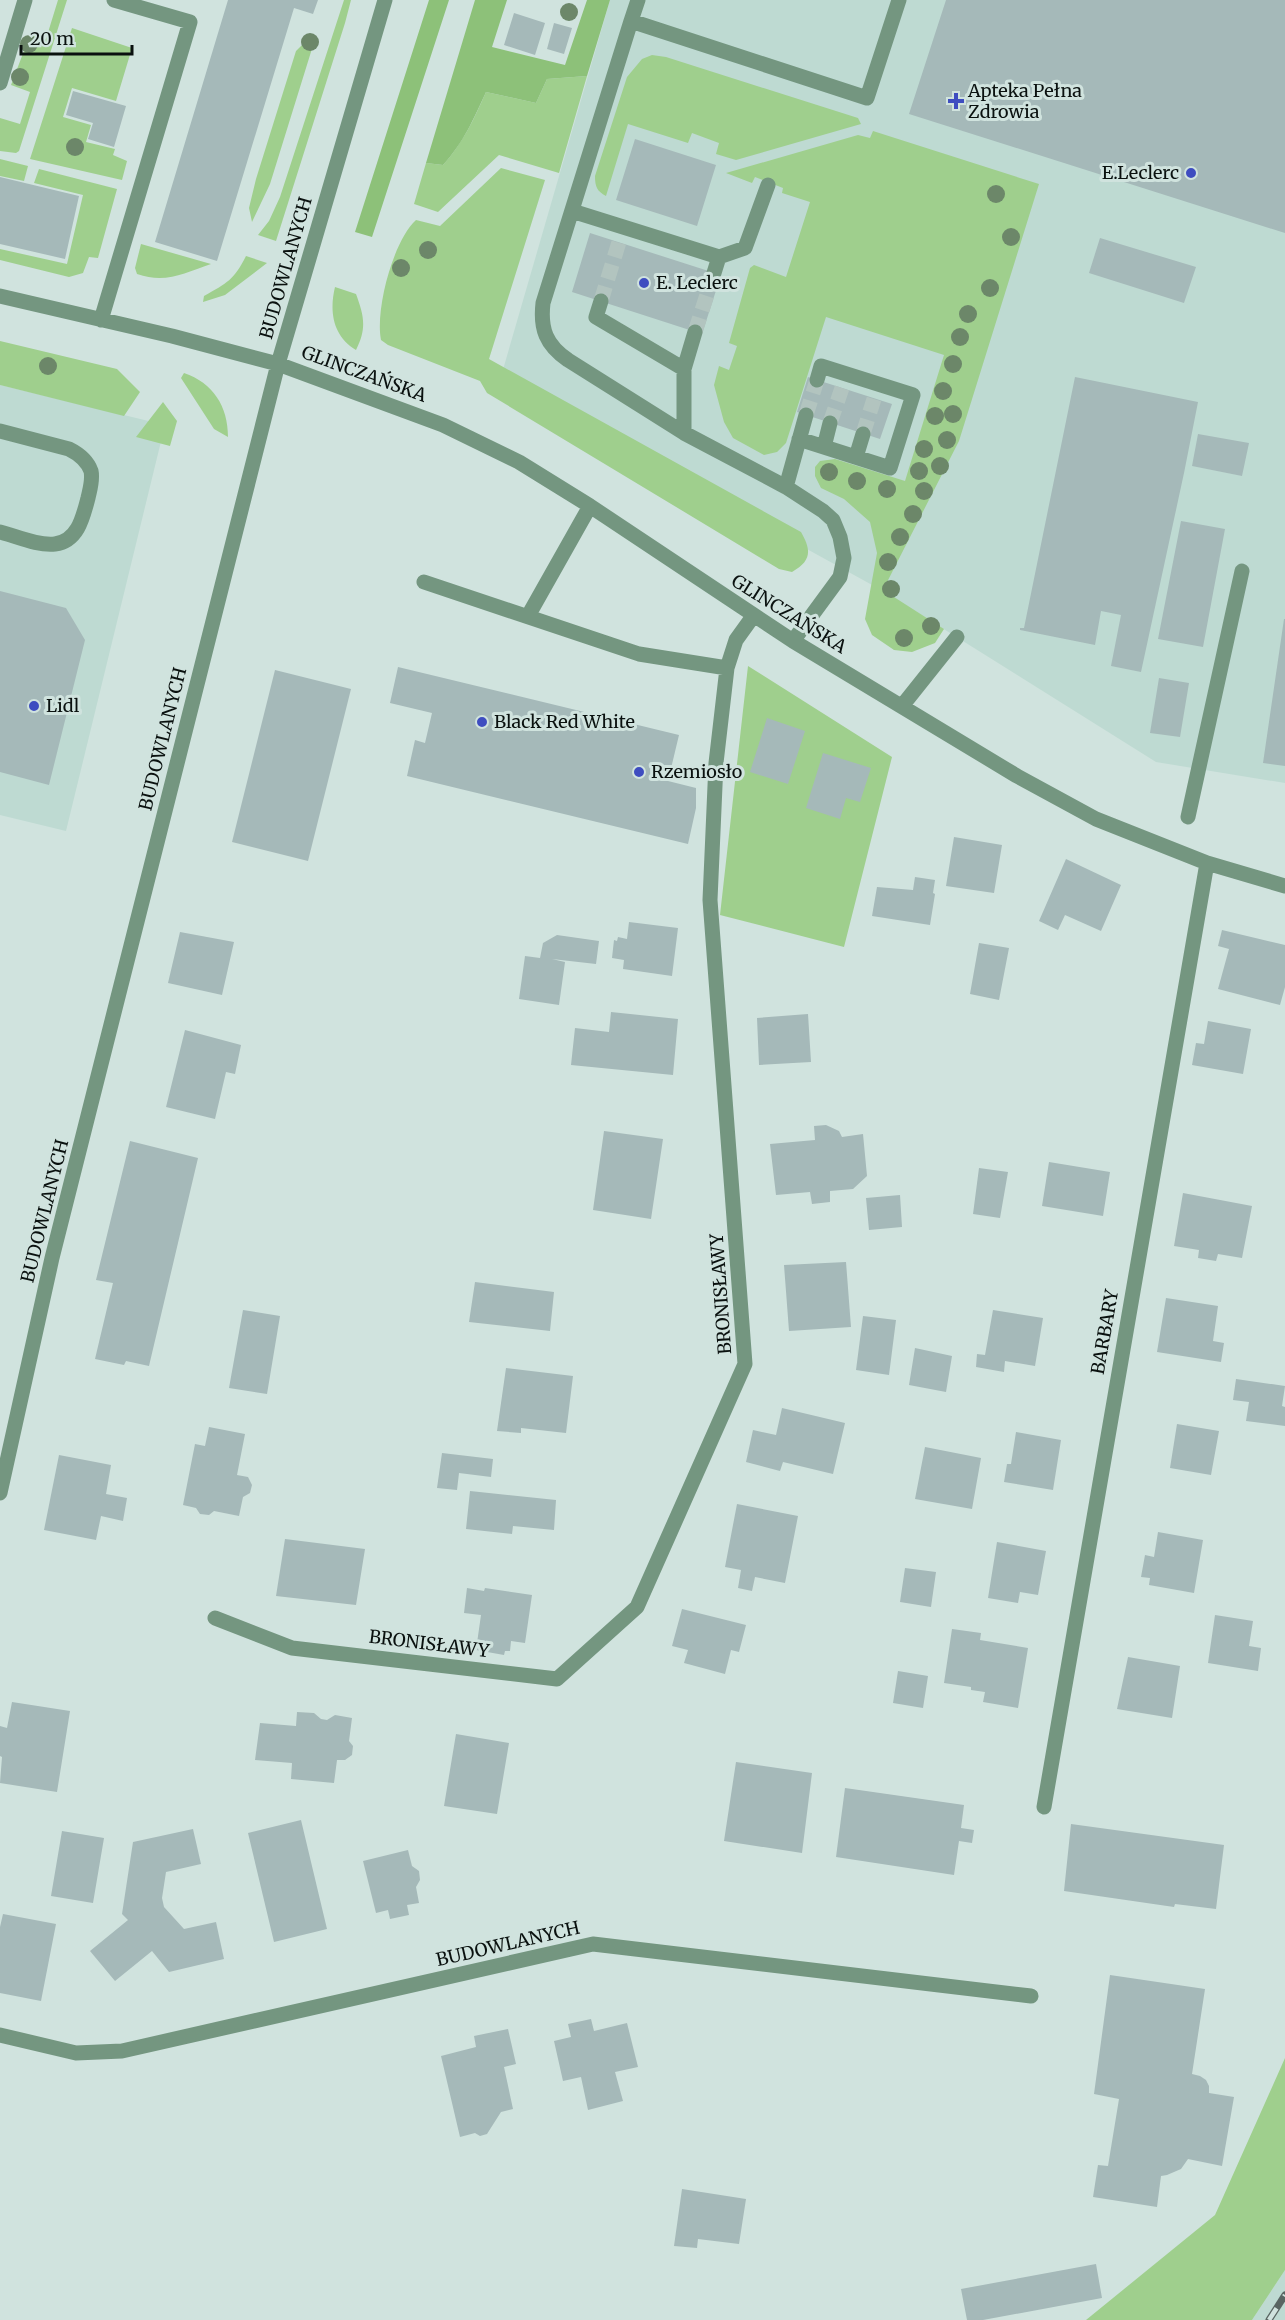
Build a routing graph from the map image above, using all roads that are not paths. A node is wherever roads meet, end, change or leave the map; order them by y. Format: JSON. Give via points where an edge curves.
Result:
{"nodes":[{"id":1,"x":25,"y":0,"type":"edge"},
{"id":2,"x":114,"y":0,"type":"edge"},
{"id":3,"x":385,"y":0,"type":"edge"},
{"id":4,"x":638,"y":0,"type":"edge"},
{"id":5,"x":899,"y":0,"type":"edge"},
{"id":6,"x":631,"y":21,"type":"junction"},
{"id":7,"x":0,"y":83,"type":"edge"},
{"id":8,"x":768,"y":185,"type":"dead end"},
{"id":9,"x":572,"y":211,"type":"junction"},
{"id":10,"x":719,"y":258,"type":"junction"},
{"id":11,"x":714,"y":273,"type":"tunnel mouth"},
{"id":12,"x":0,"y":296,"type":"edge"},
{"id":13,"x":601,"y":302,"type":"tunnel mouth"},
{"id":14,"x":101,"y":320,"type":"junction"},
{"id":15,"x":695,"y":332,"type":"tunnel mouth"},
{"id":16,"x":278,"y":364,"type":"junction"},
{"id":17,"x":684,"y":369,"type":"junction"},
{"id":18,"x":817,"y":380,"type":"dead end"},
{"id":19,"x":806,"y":415,"type":"tunnel mouth"},
{"id":20,"x":830,"y":423,"type":"tunnel mouth"},
{"id":21,"x":0,"y":431,"type":"edge"},
{"id":22,"x":684,"y":433,"type":"junction"},
{"id":23,"x":863,"y":434,"type":"tunnel mouth"},
{"id":24,"x":799,"y":439,"type":"junction"},
{"id":25,"x":824,"y":447,"type":"junction"},
{"id":26,"x":856,"y":457,"type":"junction"},
{"id":27,"x":786,"y":486,"type":"junction"},
{"id":28,"x":590,"y":506,"type":"junction"},
{"id":29,"x":0,"y":532,"type":"edge"},
{"id":30,"x":1242,"y":572,"type":"dead end"},
{"id":31,"x":424,"y":582,"type":"dead end"},
{"id":32,"x":754,"y":615,"type":"junction"},
{"id":33,"x":528,"y":616,"type":"junction"},
{"id":34,"x":957,"y":637,"type":"dead end"},
{"id":35,"x":794,"y":640,"type":"junction"},
{"id":36,"x":727,"y":668,"type":"junction"},
{"id":37,"x":902,"y":706,"type":"junction"},
{"id":38,"x":1188,"y":817,"type":"dead end"},
{"id":39,"x":1207,"y":863,"type":"junction"},
{"id":40,"x":1285,"y":886,"type":"edge"},
{"id":41,"x":0,"y":1493,"type":"edge"},
{"id":42,"x":215,"y":1617,"type":"dead end"},
{"id":43,"x":1044,"y":1807,"type":"dead end"},
{"id":44,"x":1031,"y":1996,"type":"dead end"},
{"id":45,"x":0,"y":2035,"type":"edge"}],
"edges":[{"from":1,"to":7,"type":"street"},
{"from":2,"to":14,"type":"street","via":[[190,22]]},
{"from":3,"to":16,"type":"street","name":"BUDOWLANYCH"},
{"from":4,"to":6,"type":"street"},
{"from":5,"to":6,"type":"street","via":[[867,98]]},
{"from":6,"to":9,"type":"street"},
{"from":8,"to":10,"type":"street","via":[[745,248]]},
{"from":9,"to":10,"type":"street","via":[[621,235]]},
{"from":9,"to":22,"type":"street","via":[[543,303],[544,333],[554,350]]},
{"from":10,"to":11,"type":"street"},
{"from":12,"to":14,"type":"street","name":"GLINCZAŃSKA"},
{"from":13,"to":17,"type":"street","via":[[596,317]]},
{"from":14,"to":16,"type":"street","name":"GLINCZAŃSKA"},
{"from":15,"to":17,"type":"street"},
{"from":16,"to":28,"type":"street","name":"GLINCZAŃSKA","via":[[443,425],[519,462]]},
{"from":16,"to":41,"type":"street","name":"BUDOWLANYCH","via":[[52,1258]]},
{"from":17,"to":22,"type":"street"},
{"from":18,"to":26,"type":"street","via":[[821,366],[844,381],[876,391],[913,395],[890,468]]},
{"from":19,"to":24,"type":"street"},
{"from":20,"to":25,"type":"street"},
{"from":21,"to":29,"type":"street","via":[[78,453],[92,479],[82,523],[65,540],[54,544]]},
{"from":22,"to":27,"type":"street"},
{"from":23,"to":26,"type":"street"},
{"from":24,"to":25,"type":"street"},
{"from":24,"to":27,"type":"street"},
{"from":25,"to":26,"type":"street"},
{"from":27,"to":35,"type":"street","via":[[833,520],[844,558],[840,577]]},
{"from":28,"to":32,"type":"street","name":"GLINCZAŃSKA"},
{"from":28,"to":33,"type":"street"},
{"from":30,"to":38,"type":"street"},
{"from":31,"to":33,"type":"street"},
{"from":32,"to":35,"type":"street","name":"GLINCZAŃSKA"},
{"from":32,"to":36,"type":"street","name":"BRONISŁAWY","via":[[736,640]]},
{"from":33,"to":36,"type":"street","via":[[639,654]]},
{"from":34,"to":37,"type":"street"},
{"from":35,"to":37,"type":"street","name":"GLINCZAŃSKA"},
{"from":36,"to":42,"type":"street","name":"BRONISŁAWY","via":[[716,763],[710,900],[745,1364],[637,1607],[557,1679],[292,1648]]},
{"from":37,"to":39,"type":"street","name":"GLINCZAŃSKA","via":[[1096,819]]},
{"from":39,"to":40,"type":"street","name":"GLINCZAŃSKA"},
{"from":39,"to":43,"type":"street","name":"BARBARY"},
{"from":44,"to":45,"type":"street","name":"BUDOWLANYCH","via":[[593,1944],[122,2051],[76,2053]]}]}
